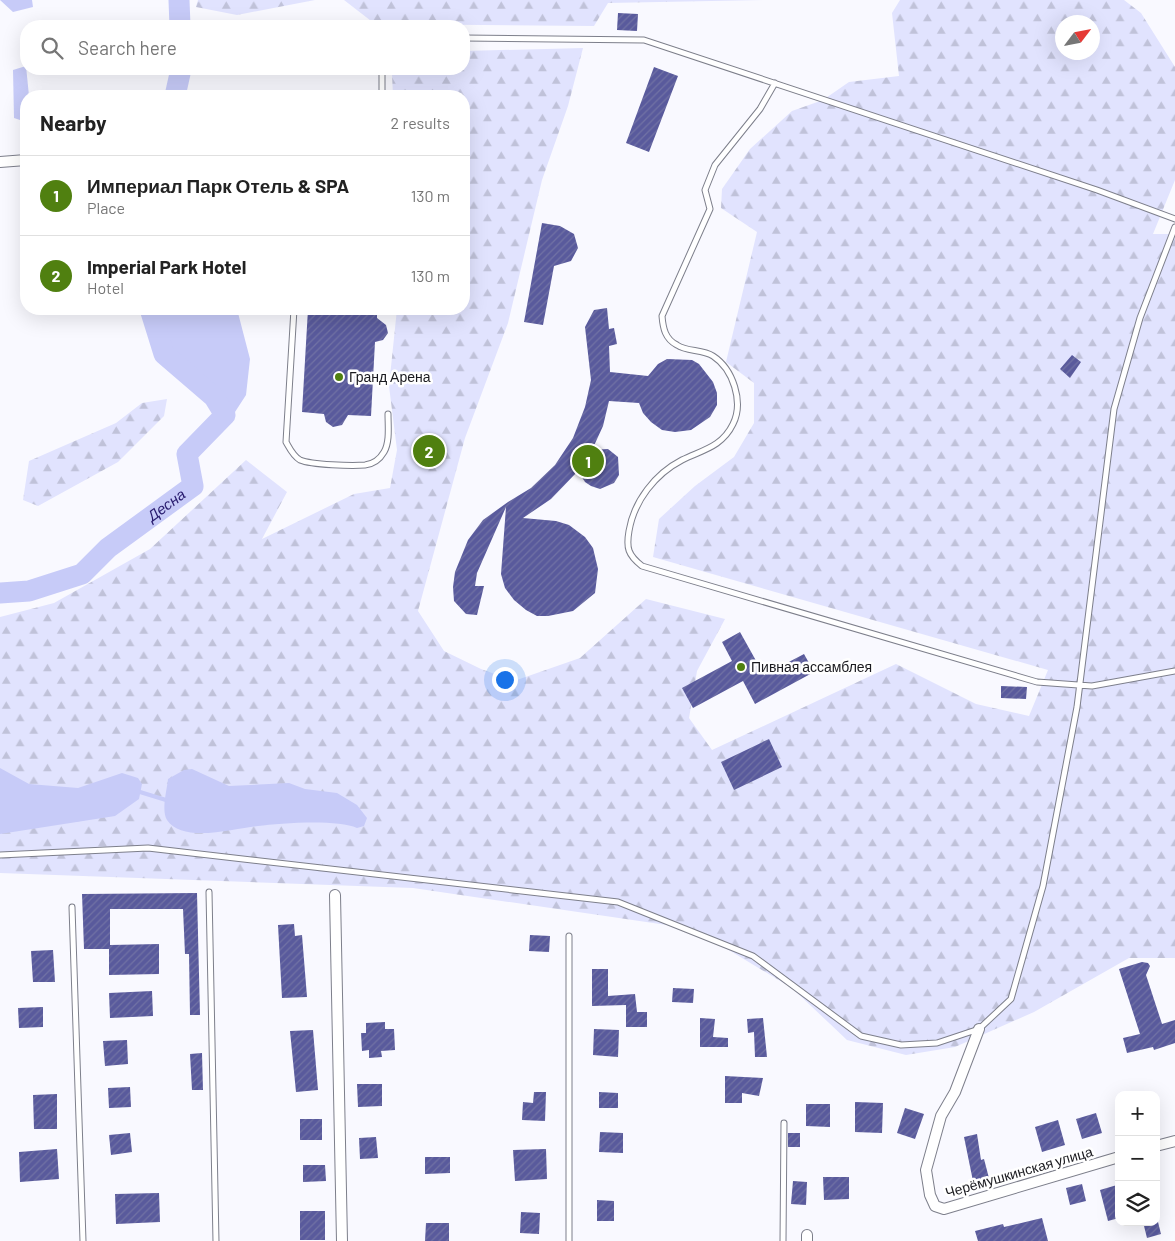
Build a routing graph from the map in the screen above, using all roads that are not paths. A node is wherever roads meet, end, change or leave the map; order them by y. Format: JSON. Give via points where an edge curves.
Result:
{"nodes":[{"id":1,"x":470,"y":38,"type":"edge"},
{"id":2,"x":382,"y":75,"type":"edge"},
{"id":3,"x":775,"y":83,"type":"junction"},
{"id":4,"x":382,"y":90,"type":"edge"},
{"id":5,"x":20,"y":160,"type":"edge"},
{"id":6,"x":0,"y":162,"type":"edge"},
{"id":7,"x":1175,"y":219,"type":"edge"},
{"id":8,"x":1175,"y":227,"type":"edge"},
{"id":9,"x":294,"y":315,"type":"edge"},
{"id":10,"x":388,"y":414,"type":"dead end"},
{"id":11,"x":1175,"y":671,"type":"edge"},
{"id":12,"x":1080,"y":686,"type":"junction"},
{"id":13,"x":0,"y":855,"type":"edge"},
{"id":14,"x":209,"y":892,"type":"dead end"},
{"id":15,"x":335,"y":895,"type":"dead end"},
{"id":16,"x":72,"y":907,"type":"dead end"},
{"id":17,"x":569,"y":936,"type":"dead end"},
{"id":18,"x":979,"y":1029,"type":"junction"},
{"id":19,"x":784,"y":1124,"type":"dead end"},
{"id":20,"x":1175,"y":1140,"type":"edge"},
{"id":21,"x":1160,"y":1145,"type":"edge"},
{"id":22,"x":1115,"y":1158,"type":"edge"},
{"id":23,"x":83,"y":1241,"type":"edge"},
{"id":24,"x":216,"y":1241,"type":"edge"},
{"id":25,"x":342,"y":1241,"type":"edge"},
{"id":26,"x":569,"y":1241,"type":"edge"},
{"id":27,"x":783,"y":1241,"type":"edge"}],
"edges":[{"from":1,"to":3,"type":"lane","via":[[644,40]]},
{"from":2,"to":4,"type":"lane"},
{"from":3,"to":7,"type":"lane"},
{"from":3,"to":12,"type":"lane","via":[[760,109],[715,165],[705,190],[710,209],[662,316],[668,339],[678,346],[713,356],[724,367],[734,384],[737,402],[734,424],[721,441],[664,471],[645,492],[631,516],[626,548],[632,559],[642,566],[1021,678]]},
{"from":5,"to":6,"type":"street"},
{"from":8,"to":12,"type":"lane","via":[[1140,318],[1114,409]]},
{"from":9,"to":10,"type":"lane","via":[[286,442],[291,451],[299,459],[309,462],[366,465],[384,453],[388,443]]},
{"from":11,"to":12,"type":"lane"},
{"from":12,"to":18,"type":"lane","via":[[1043,886],[1011,999]]},
{"from":13,"to":18,"type":"lane","via":[[148,848],[618,902],[752,956],[861,1036],[901,1045],[937,1043]]},
{"from":14,"to":24,"type":"lane"},
{"from":15,"to":25,"type":"street"},
{"from":16,"to":23,"type":"lane"},
{"from":17,"to":26,"type":"lane"},
{"from":18,"to":22,"type":"street","name":"Черёмушкинская улица","via":[[955,1092],[941,1116],[926,1170],[935,1206],[944,1209]]},
{"from":19,"to":27,"type":"lane"},
{"from":20,"to":21,"type":"street"}]}
